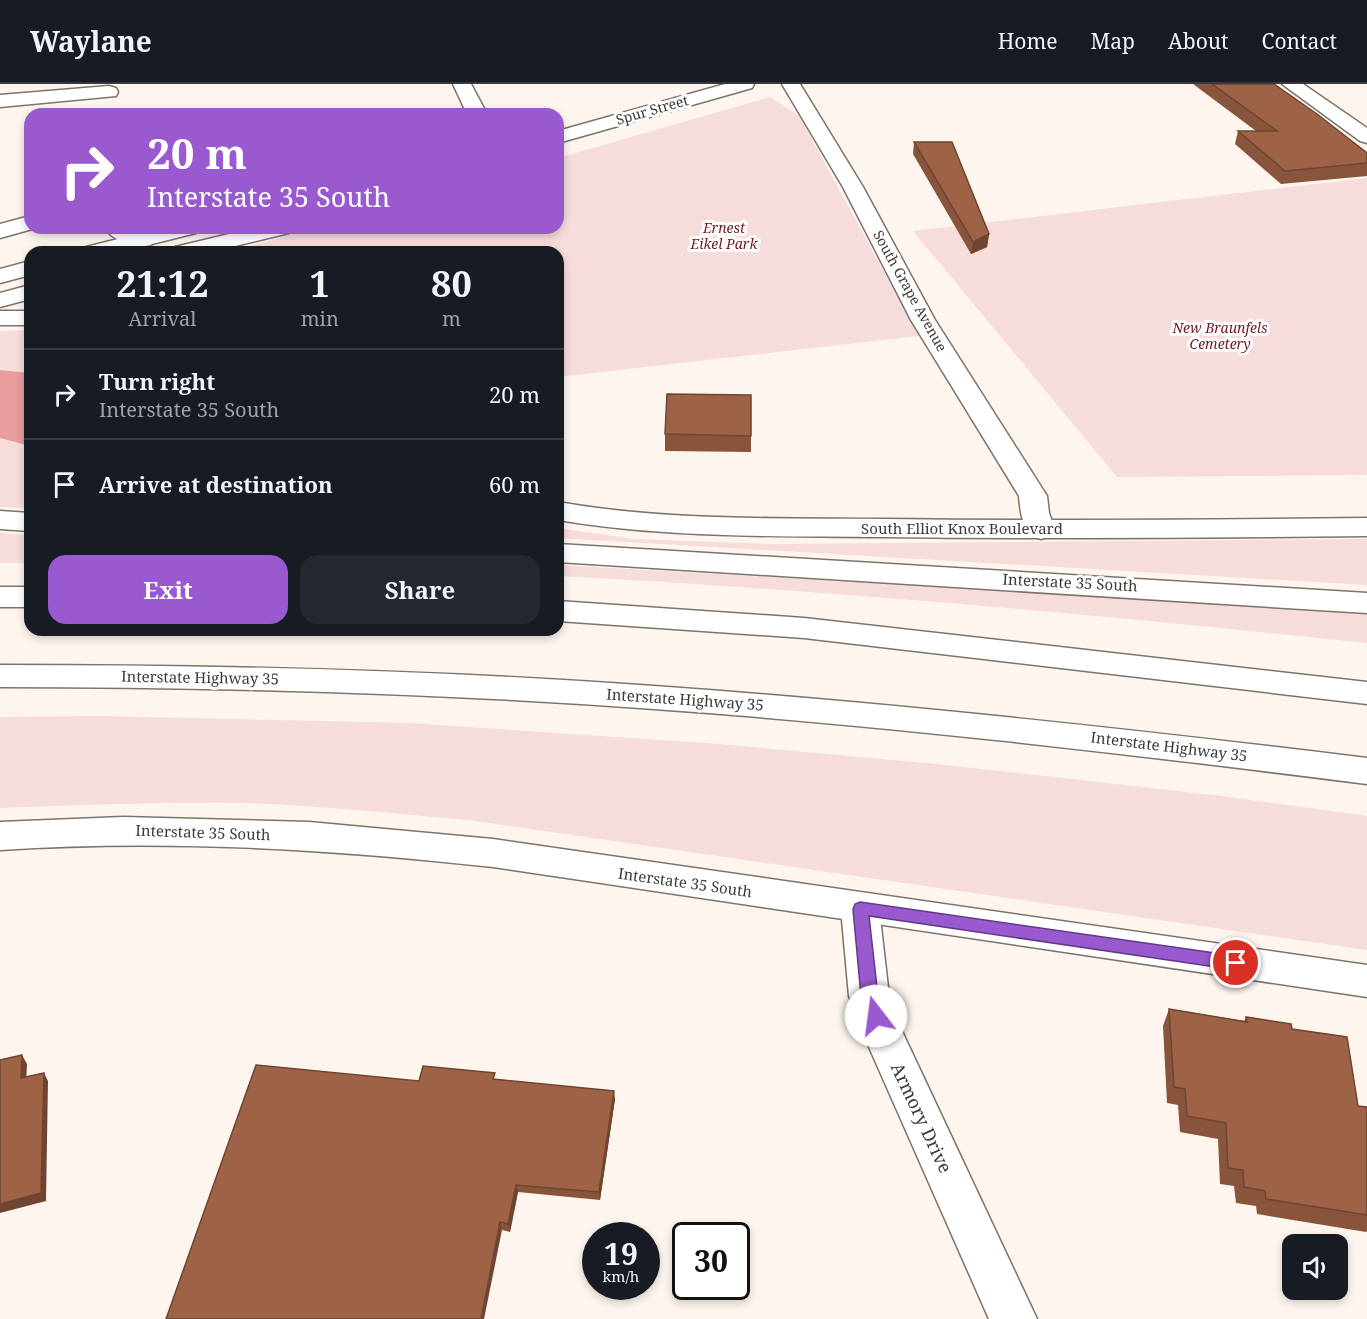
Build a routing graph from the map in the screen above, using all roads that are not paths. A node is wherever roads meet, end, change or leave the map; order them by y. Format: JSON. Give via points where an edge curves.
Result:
{"nodes":[{"id":1,"x":462,"y":84,"type":"edge"},
{"id":2,"x":745,"y":84,"type":"edge"},
{"id":3,"x":791,"y":84,"type":"edge"},
{"id":4,"x":1291,"y":84,"type":"edge"},
{"id":5,"x":110,"y":88,"type":"edge"},
{"id":6,"x":0,"y":101,"type":"edge"},
{"id":7,"x":112,"y":108,"type":"edge"},
{"id":8,"x":474,"y":108,"type":"edge"},
{"id":9,"x":564,"y":135,"type":"edge"},
{"id":10,"x":1367,"y":137,"type":"edge"},
{"id":11,"x":24,"y":225,"type":"edge"},
{"id":12,"x":0,"y":231,"type":"edge"},
{"id":13,"x":124,"y":234,"type":"edge"},
{"id":14,"x":169,"y":234,"type":"edge"},
{"id":15,"x":256,"y":234,"type":"edge"},
{"id":16,"x":150,"y":240,"type":"edge"},
{"id":17,"x":122,"y":246,"type":"edge"},
{"id":18,"x":208,"y":246,"type":"edge"},
{"id":19,"x":24,"y":270,"type":"edge"},
{"id":20,"x":0,"y":276,"type":"edge"},
{"id":21,"x":24,"y":294,"type":"edge"},
{"id":22,"x":0,"y":300,"type":"edge"},
{"id":23,"x":0,"y":318,"type":"edge"},
{"id":24,"x":24,"y":318,"type":"edge"},
{"id":25,"x":564,"y":512,"type":"edge"},
{"id":26,"x":0,"y":520,"type":"edge"},
{"id":27,"x":24,"y":522,"type":"edge"},
{"id":28,"x":1367,"y":527,"type":"edge"},
{"id":29,"x":1041,"y":530,"type":"junction"},
{"id":30,"x":564,"y":553,"type":"edge"},
{"id":31,"x":0,"y":597,"type":"edge"},
{"id":32,"x":24,"y":597,"type":"edge"},
{"id":33,"x":1367,"y":603,"type":"edge"},
{"id":34,"x":564,"y":611,"type":"edge"},
{"id":35,"x":0,"y":676,"type":"edge"},
{"id":36,"x":1367,"y":693,"type":"edge"},
{"id":37,"x":1367,"y":771,"type":"edge"},
{"id":38,"x":0,"y":836,"type":"edge"},
{"id":39,"x":860,"y":909,"type":"junction"},
{"id":40,"x":1367,"y":981,"type":"edge"},
{"id":41,"x":1013,"y":1319,"type":"edge"}],
"edges":[{"from":1,"to":8,"type":"main road"},
{"from":2,"to":9,"type":"main road","name":"Spur Street"},
{"from":3,"to":29,"type":"main road","name":"South Grape Avenue","via":[[854,187],[923,320],[1033,496]]},
{"from":4,"to":10,"type":"main road"},
{"from":5,"to":6,"type":"main road"},
{"from":5,"to":7,"type":"main road"},
{"from":11,"to":12,"type":"main road"},
{"from":13,"to":16,"type":"main road"},
{"from":14,"to":16,"type":"main road"},
{"from":15,"to":18,"type":"main road"},
{"from":16,"to":17,"type":"main road"},
{"from":19,"to":20,"type":"main road"},
{"from":21,"to":22,"type":"main road"},
{"from":23,"to":24,"type":"main road"},
{"from":25,"to":29,"type":"main road","name":"South Elliot Knox Boulevard","via":[[682,525]]},
{"from":26,"to":27,"type":"main road"},
{"from":28,"to":29,"type":"main road","name":"South Elliot Knox Boulevard"},
{"from":30,"to":33,"type":"main road","name":"Interstate 35 South"},
{"from":31,"to":32,"type":"main road"},
{"from":34,"to":36,"type":"main road","via":[[804,628]]},
{"from":35,"to":37,"type":"main road","name":"Interstate Highway 35","via":[[254,678],[733,703],[973,725]]},
{"from":38,"to":39,"type":"main road","name":"Interstate 35 South","via":[[111,830],[196,831],[395,842],[493,853]]},
{"from":39,"to":40,"type":"main road","name":"Interstate 35 South"},
{"from":39,"to":41,"type":"main road","name":"Armory Drive","via":[[869,996],[880,1029]]}]}
